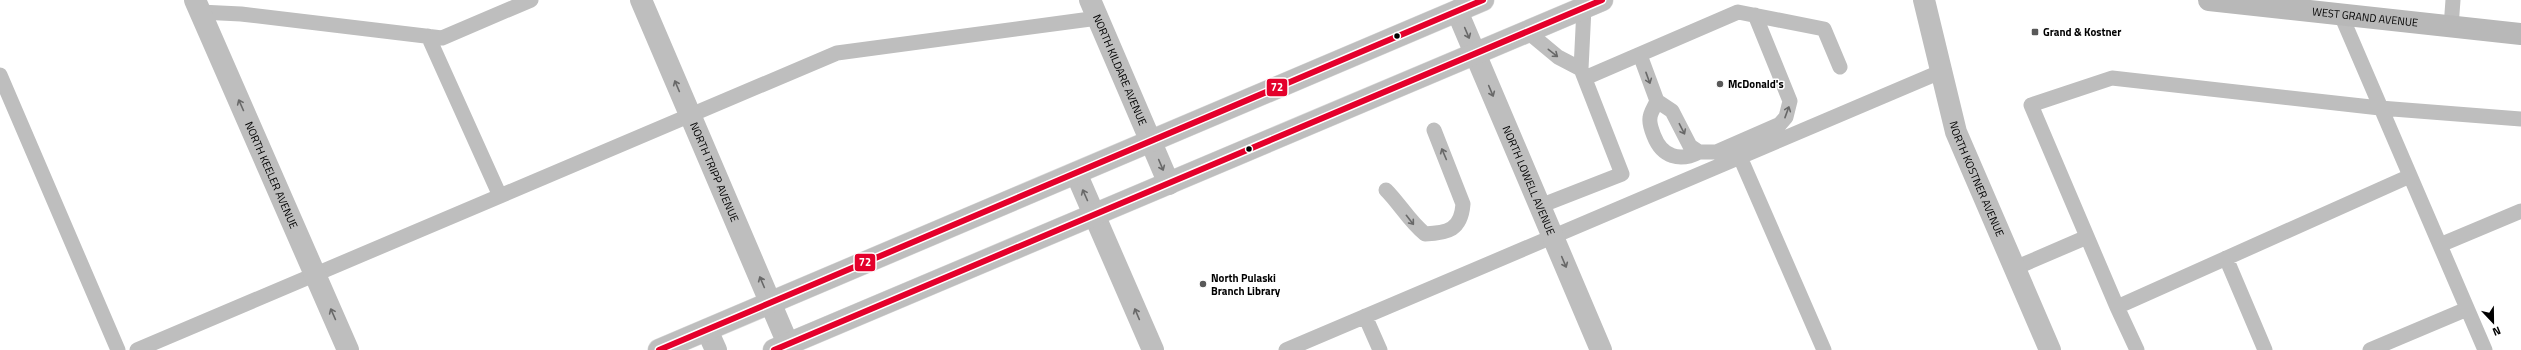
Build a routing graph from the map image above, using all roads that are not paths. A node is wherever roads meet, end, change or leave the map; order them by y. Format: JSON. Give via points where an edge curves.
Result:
{"nodes":[{"id":1,"x":531,"y":0,"type":"edge"},
{"id":2,"x":641,"y":0,"type":"edge"},
{"id":3,"x":1483,"y":0,"type":"edge"},
{"id":4,"x":1924,"y":0,"type":"edge"},
{"id":5,"x":2209,"y":0,"type":"edge"},
{"id":6,"x":2454,"y":0,"type":"edge"},
{"id":7,"x":1593,"y":4,"type":"edge"},
{"id":8,"x":198,"y":6,"type":"edge"},
{"id":9,"x":1094,"y":9,"type":"edge"},
{"id":10,"x":1457,"y":11,"type":"junction"},
{"id":11,"x":1755,"y":15,"type":"junction"},
{"id":12,"x":2341,"y":15,"type":"junction"},
{"id":13,"x":2451,"y":27,"type":"junction"},
{"id":14,"x":1528,"y":32,"type":"junction"},
{"id":15,"x":2521,"y":34,"type":"edge"},
{"id":16,"x":428,"y":36,"type":"junction"},
{"id":17,"x":1476,"y":55,"type":"junction"},
{"id":18,"x":1640,"y":55,"type":"junction"},
{"id":19,"x":1840,"y":67,"type":"dead end"},
{"id":20,"x":1940,"y":72,"type":"junction"},
{"id":21,"x":1583,"y":73,"type":"junction"},
{"id":22,"x":0,"y":75,"type":"edge"},
{"id":23,"x":1657,"y":101,"type":"junction"},
{"id":24,"x":2380,"y":108,"type":"junction"},
{"id":25,"x":690,"y":115,"type":"junction"},
{"id":26,"x":2521,"y":119,"type":"edge"},
{"id":27,"x":1434,"y":130,"type":"dead end"},
{"id":28,"x":1151,"y":141,"type":"junction"},
{"id":29,"x":1699,"y":152,"type":"junction"},
{"id":30,"x":1740,"y":157,"type":"junction"},
{"id":31,"x":1076,"y":173,"type":"junction"},
{"id":32,"x":2410,"y":176,"type":"junction"},
{"id":33,"x":1169,"y":184,"type":"junction"},
{"id":34,"x":1386,"y":190,"type":"dead end"},
{"id":35,"x":500,"y":196,"type":"junction"},
{"id":36,"x":1540,"y":206,"type":"junction"},
{"id":37,"x":2521,"y":211,"type":"edge"},
{"id":38,"x":1095,"y":216,"type":"junction"},
{"id":39,"x":1553,"y":236,"type":"junction"},
{"id":40,"x":2087,"y":237,"type":"junction"},
{"id":41,"x":2440,"y":245,"type":"junction"},
{"id":42,"x":2226,"y":258,"type":"junction"},
{"id":43,"x":2015,"y":268,"type":"junction"},
{"id":44,"x":315,"y":274,"type":"junction"},
{"id":45,"x":771,"y":303,"type":"junction"},
{"id":46,"x":2117,"y":307,"type":"junction"},
{"id":47,"x":2468,"y":309,"type":"junction"},
{"id":48,"x":1365,"y":316,"type":"junction"},
{"id":49,"x":708,"y":330,"type":"junction"},
{"id":50,"x":781,"y":347,"type":"edge"},
{"id":51,"x":118,"y":350,"type":"edge"},
{"id":52,"x":137,"y":350,"type":"edge"},
{"id":53,"x":348,"y":350,"type":"edge"},
{"id":54,"x":659,"y":350,"type":"edge"},
{"id":55,"x":716,"y":350,"type":"edge"},
{"id":56,"x":1153,"y":350,"type":"edge"},
{"id":57,"x":1286,"y":350,"type":"edge"},
{"id":58,"x":1380,"y":350,"type":"edge"},
{"id":59,"x":1601,"y":350,"type":"edge"},
{"id":60,"x":1824,"y":350,"type":"edge"},
{"id":61,"x":2050,"y":350,"type":"edge"},
{"id":62,"x":2137,"y":350,"type":"edge"},
{"id":63,"x":2265,"y":350,"type":"edge"},
{"id":64,"x":2370,"y":350,"type":"edge"},
{"id":65,"x":2485,"y":350,"type":"edge"}],
"edges":[{"from":1,"to":16,"type":"lane","via":[[442,38]]},
{"from":25,"to":2,"type":"street","name":"NORTH TRIPP AVENUE","one_way":true},
{"from":3,"to":10,"type":"street"},
{"from":4,"to":20,"type":"street","name":"NORTH KOSTNER AVENUE"},
{"from":5,"to":12,"type":"main road","name":"WEST GRAND AVENUE"},
{"from":6,"to":13,"type":"lane"},
{"from":7,"to":14,"type":"street"},
{"from":7,"to":21,"type":"lane"},
{"from":8,"to":16,"type":"lane","via":[[241,14]]},
{"from":44,"to":8,"type":"street","name":"NORTH KEELER AVENUE","one_way":true},
{"from":9,"to":25,"type":"lane","via":[[837,53]]},
{"from":9,"to":28,"type":"street","name":"NORTH KILDARE AVENUE"},
{"from":10,"to":17,"type":"street","name":"NORTH LOWELL AVENUE","one_way":true},
{"from":10,"to":28,"type":"street"},
{"from":11,"to":18,"type":"lane","via":[[1738,12]]},
{"from":11,"to":19,"type":"lane","via":[[1824,29]]},
{"from":29,"to":11,"type":"lane","one_way":true,"via":[[1716,152],[1780,124],[1789,110],[1790,101]]},
{"from":12,"to":13,"type":"main road","name":"WEST GRAND AVENUE"},
{"from":12,"to":24,"type":"lane"},
{"from":13,"to":15,"type":"main road","name":"WEST GRAND AVENUE"},
{"from":14,"to":17,"type":"street"},
{"from":14,"to":21,"type":"lane","one_way":true,"via":[[1558,57]]},
{"from":16,"to":35,"type":"lane"},
{"from":17,"to":33,"type":"street"},
{"from":17,"to":36,"type":"street","name":"NORTH LOWELL AVENUE","one_way":true},
{"from":18,"to":21,"type":"lane"},
{"from":18,"to":23,"type":"lane","one_way":true},
{"from":20,"to":30,"type":"lane"},
{"from":20,"to":43,"type":"street","name":"NORTH KOSTNER AVENUE","via":[[1956,132]]},
{"from":21,"to":36,"type":"lane","via":[[1622,174]]},
{"from":22,"to":51,"type":"lane"},
{"from":23,"to":29,"type":"lane","one_way":true,"via":[[1672,111],[1690,146]]},
{"from":23,"to":29,"type":"lane","via":[[1650,118],[1652,130],[1662,151],[1668,156],[1678,157]]},
{"from":24,"to":26,"type":"lane"},
{"from":24,"to":32,"type":"lane"},
{"from":24,"to":40,"type":"lane","via":[[2112,78],[2031,105]]},
{"from":25,"to":35,"type":"lane"},
{"from":45,"to":25,"type":"street","name":"NORTH TRIPP AVENUE","one_way":true},
{"from":34,"to":27,"type":"lane","one_way":true,"via":[[1400,205],[1411,223],[1425,234],[1444,233],[1453,228],[1462,216],[1463,204]]},
{"from":28,"to":31,"type":"street"},
{"from":28,"to":33,"type":"street","name":"NORTH KILDARE AVENUE","one_way":true},
{"from":30,"to":39,"type":"lane"},
{"from":30,"to":60,"type":"lane"},
{"from":38,"to":31,"type":"street","one_way":true},
{"from":31,"to":45,"type":"street"},
{"from":32,"to":41,"type":"lane"},
{"from":32,"to":42,"type":"lane"},
{"from":33,"to":38,"type":"street"},
{"from":35,"to":44,"type":"lane"},
{"from":36,"to":39,"type":"street","name":"NORTH LOWELL AVENUE"},
{"from":37,"to":41,"type":"lane"},
{"from":38,"to":50,"type":"street"},
{"from":56,"to":38,"type":"street","one_way":true},
{"from":39,"to":48,"type":"lane"},
{"from":39,"to":59,"type":"street","name":"NORTH LOWELL AVENUE","one_way":true},
{"from":40,"to":43,"type":"lane"},
{"from":40,"to":46,"type":"lane"},
{"from":41,"to":47,"type":"lane"},
{"from":42,"to":46,"type":"lane"},
{"from":42,"to":63,"type":"lane"},
{"from":43,"to":61,"type":"street","name":"NORTH KOSTNER AVENUE"},
{"from":44,"to":52,"type":"lane"},
{"from":53,"to":44,"type":"street","name":"NORTH KEELER AVENUE","one_way":true},
{"from":45,"to":49,"type":"street"},
{"from":45,"to":50,"type":"street","name":"NORTH TRIPP AVENUE"},
{"from":46,"to":62,"type":"lane"},
{"from":47,"to":64,"type":"lane"},
{"from":47,"to":65,"type":"lane"},
{"from":48,"to":57,"type":"lane"},
{"from":48,"to":58,"type":"lane"},
{"from":49,"to":54,"type":"street"},
{"from":49,"to":55,"type":"street"}]}
